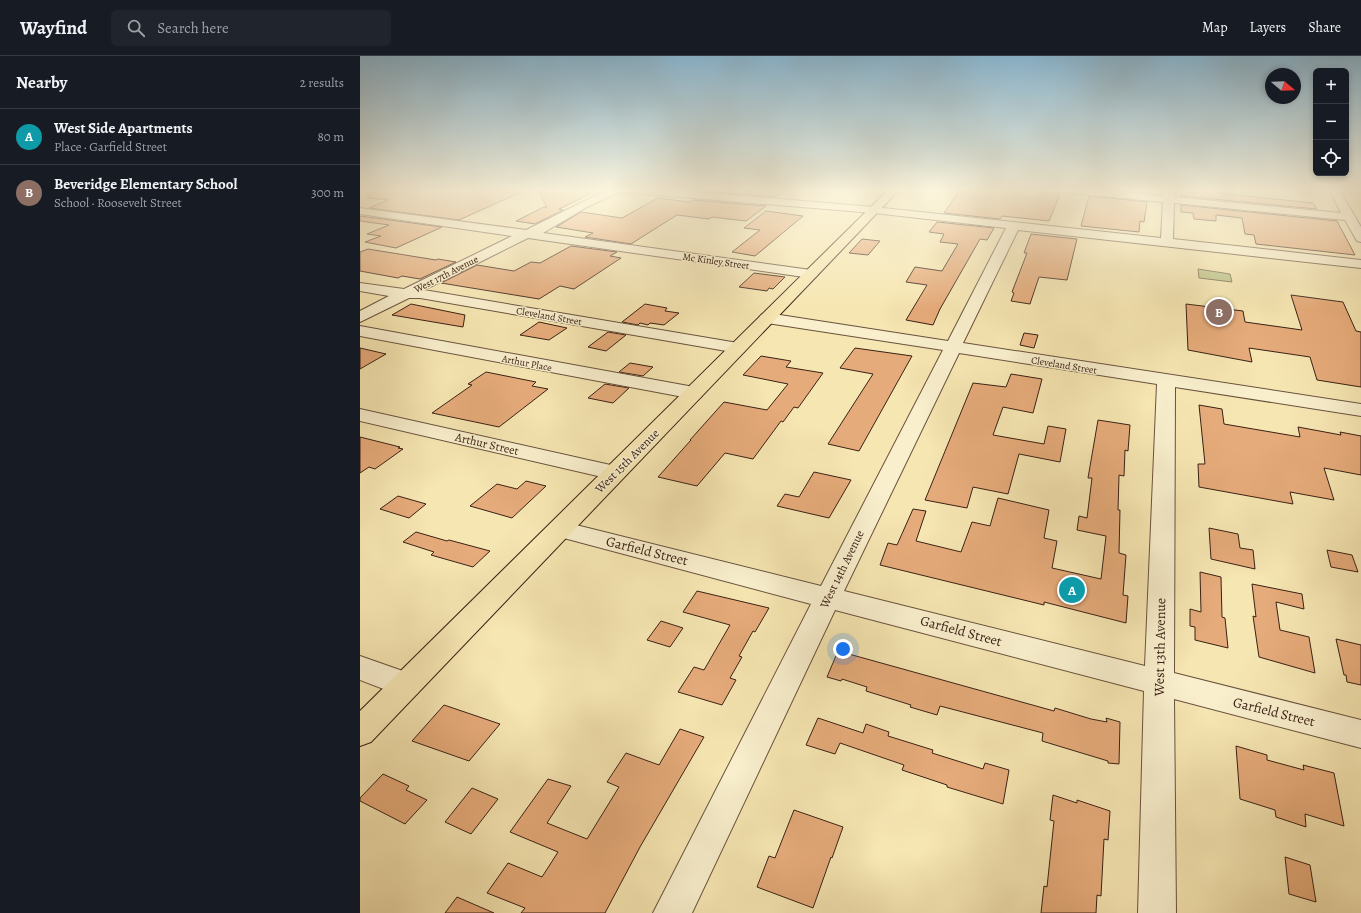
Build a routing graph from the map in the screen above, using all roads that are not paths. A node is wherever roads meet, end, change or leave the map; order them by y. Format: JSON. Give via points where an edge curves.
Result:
{"nodes":[{"id":1,"x":491,"y":229,"type":"edge"},
{"id":2,"x":538,"y":229,"type":"edge"},
{"id":3,"x":855,"y":229,"type":"edge"},
{"id":4,"x":1012,"y":229,"type":"edge"},
{"id":5,"x":1050,"y":229,"type":"edge"},
{"id":6,"x":1168,"y":229,"type":"edge"},
{"id":7,"x":1356,"y":229,"type":"edge"},
{"id":8,"x":528,"y":234,"type":"junction"},
{"id":9,"x":1361,"y":238,"type":"edge"},
{"id":10,"x":1168,"y":242,"type":"junction"},
{"id":11,"x":1361,"y":264,"type":"edge"},
{"id":12,"x":811,"y":274,"type":"junction"},
{"id":13,"x":360,"y":287,"type":"edge"},
{"id":14,"x":406,"y":294,"type":"junction"},
{"id":15,"x":360,"y":317,"type":"edge"},
{"id":16,"x":767,"y":318,"type":"junction"},
{"id":17,"x":360,"y":331,"type":"edge"},
{"id":18,"x":738,"y":348,"type":"junction"},
{"id":19,"x":953,"y":348,"type":"junction"},
{"id":20,"x":1166,"y":381,"type":"junction"},
{"id":21,"x":694,"y":393,"type":"junction"},
{"id":22,"x":1361,"y":410,"type":"edge"},
{"id":23,"x":360,"y":415,"type":"edge"},
{"id":24,"x":615,"y":473,"type":"junction"},
{"id":25,"x":560,"y":529,"type":"junction"},
{"id":26,"x":828,"y":597,"type":"junction"},
{"id":27,"x":360,"y":668,"type":"edge"},
{"id":28,"x":1159,"y":683,"type":"junction"},
{"id":29,"x":407,"y":685,"type":"junction"},
{"id":30,"x":360,"y":732,"type":"edge"},
{"id":31,"x":1361,"y":734,"type":"edge"},
{"id":32,"x":672,"y":913,"type":"edge"},
{"id":33,"x":1157,"y":913,"type":"edge"}],
"edges":[{"from":1,"to":8,"type":"street","name":"Mc Kinley Street"},
{"from":2,"to":8,"type":"street","name":"West 17th Avenue"},
{"from":3,"to":12,"type":"main road","name":"West 15th Avenue"},
{"from":4,"to":19,"type":"street","name":"West 14th Avenue"},
{"from":5,"to":10,"type":"street"},
{"from":6,"to":10,"type":"street"},
{"from":7,"to":9,"type":"street"},
{"from":8,"to":12,"type":"street","name":"Mc Kinley Street"},
{"from":8,"to":14,"type":"street","name":"West 17th Avenue"},
{"from":10,"to":11,"type":"street"},
{"from":12,"to":16,"type":"main road","name":"West 15th Avenue"},
{"from":13,"to":14,"type":"street","name":"Cleveland Street"},
{"from":14,"to":15,"type":"street","name":"West 17th Avenue"},
{"from":14,"to":18,"type":"street","name":"Cleveland Street","via":[[420,294]]},
{"from":16,"to":18,"type":"main road","name":"West 15th Avenue"},
{"from":16,"to":19,"type":"street","name":"Cleveland Street"},
{"from":17,"to":21,"type":"street","name":"Arthur Place"},
{"from":18,"to":21,"type":"main road","name":"West 15th Avenue"},
{"from":19,"to":20,"type":"street","name":"Cleveland Street"},
{"from":19,"to":26,"type":"street","name":"West 14th Avenue"},
{"from":20,"to":22,"type":"street","name":"Cleveland Street"},
{"from":20,"to":28,"type":"street","name":"West 13th Avenue"},
{"from":21,"to":24,"type":"main road","name":"West 15th Avenue"},
{"from":23,"to":24,"type":"street","name":"Arthur Street"},
{"from":24,"to":25,"type":"main road","name":"West 15th Avenue"},
{"from":25,"to":26,"type":"street","name":"Garfield Street"},
{"from":25,"to":29,"type":"main road","name":"West 15th Avenue"},
{"from":26,"to":28,"type":"street","name":"Garfield Street"},
{"from":26,"to":32,"type":"street","name":"West 14th Avenue"},
{"from":27,"to":29,"type":"street"},
{"from":28,"to":31,"type":"street","name":"Garfield Street"},
{"from":28,"to":33,"type":"street","name":"West 13th Avenue"},
{"from":29,"to":30,"type":"main road","name":"West 15th Avenue"}]}
